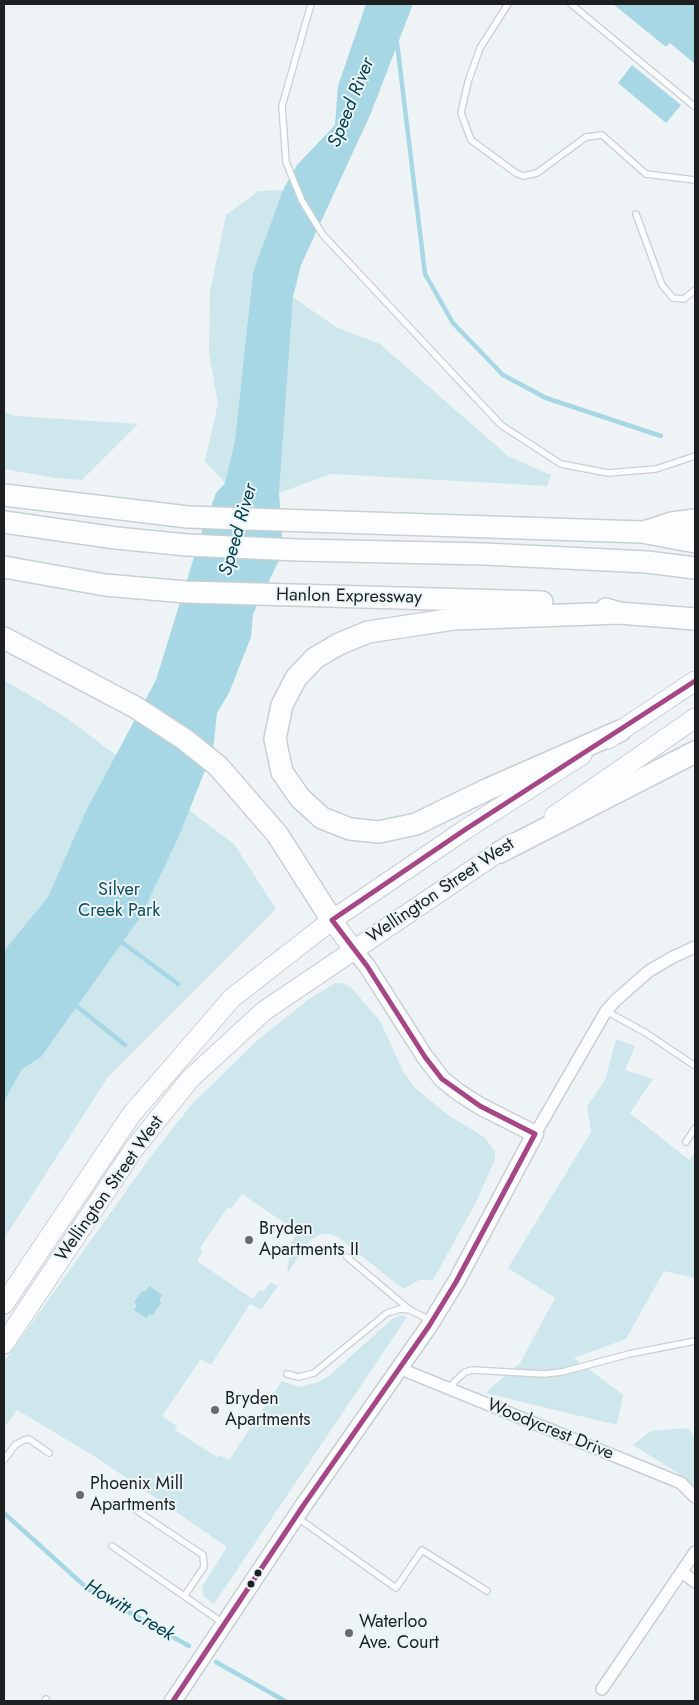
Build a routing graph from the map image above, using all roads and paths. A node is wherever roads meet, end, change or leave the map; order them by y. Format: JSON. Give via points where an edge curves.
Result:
{"nodes":[{"id":1,"x":310,"y":4,"type":"edge"},
{"id":2,"x":508,"y":4,"type":"edge"},
{"id":3,"x":571,"y":4,"type":"edge"},
{"id":4,"x":695,"y":107,"type":"edge"},
{"id":5,"x":695,"y":180,"type":"edge"},
{"id":6,"x":636,"y":214,"type":"dead end"},
{"id":7,"x":695,"y":290,"type":"edge"},
{"id":8,"x":695,"y":456,"type":"edge"},
{"id":9,"x":4,"y":494,"type":"edge"},
{"id":10,"x":695,"y":520,"type":"edge"},
{"id":11,"x":4,"y":522,"type":"edge"},
{"id":12,"x":642,"y":532,"type":"junction"},
{"id":13,"x":695,"y":542,"type":"edge"},
{"id":14,"x":4,"y":568,"type":"edge"},
{"id":15,"x":695,"y":568,"type":"edge"},
{"id":16,"x":619,"y":613,"type":"junction"},
{"id":17,"x":695,"y":619,"type":"edge"},
{"id":18,"x":4,"y":638,"type":"edge"},
{"id":19,"x":695,"y":681,"type":"edge"},
{"id":20,"x":695,"y":718,"type":"edge"},
{"id":21,"x":620,"y":731,"type":"junction"},
{"id":22,"x":695,"y":752,"type":"edge"},
{"id":23,"x":500,"y":852,"type":"junction"},
{"id":24,"x":332,"y":920,"type":"junction"},
{"id":25,"x":695,"y":948,"type":"edge"},
{"id":26,"x":353,"y":949,"type":"junction"},
{"id":27,"x":606,"y":1011,"type":"junction"},
{"id":28,"x":695,"y":1066,"type":"edge"},
{"id":29,"x":695,"y":1128,"type":"edge"},
{"id":30,"x":535,"y":1134,"type":"junction"},
{"id":31,"x":686,"y":1142,"type":"dead end"},
{"id":32,"x":347,"y":1257,"type":"dead end"},
{"id":33,"x":4,"y":1304,"type":"edge"},
{"id":34,"x":410,"y":1310,"type":"junction"},
{"id":35,"x":432,"y":1321,"type":"junction"},
{"id":36,"x":695,"y":1341,"type":"edge"},
{"id":37,"x":4,"y":1344,"type":"edge"},
{"id":38,"x":401,"y":1369,"type":"junction"},
{"id":39,"x":287,"y":1374,"type":"dead end"},
{"id":40,"x":448,"y":1388,"type":"junction"},
{"id":41,"x":49,"y":1453,"type":"dead end"},
{"id":42,"x":4,"y":1460,"type":"edge"},
{"id":43,"x":695,"y":1497,"type":"edge"},
{"id":44,"x":136,"y":1510,"type":"dead end"},
{"id":45,"x":296,"y":1517,"type":"junction"},
{"id":46,"x":112,"y":1546,"type":"dead end"},
{"id":47,"x":695,"y":1552,"type":"edge"},
{"id":48,"x":682,"y":1572,"type":"junction"},
{"id":49,"x":695,"y":1582,"type":"edge"},
{"id":50,"x":487,"y":1591,"type":"dead end"},
{"id":51,"x":185,"y":1595,"type":"junction"},
{"id":52,"x":224,"y":1624,"type":"junction"},
{"id":53,"x":602,"y":1689,"type":"dead end"},
{"id":54,"x":173,"y":1701,"type":"edge"}],
"edges":[{"from":1,"to":8,"type":"lane","via":[[282,106],[286,162],[302,201],[323,235],[501,425],[561,464],[608,473],[656,469]]},
{"from":2,"to":5,"type":"lane","via":[[480,48],[468,82],[461,113],[472,140],[523,176],[537,173],[586,137],[602,135],[646,174]]},
{"from":3,"to":4,"type":"lane"},
{"from":6,"to":7,"type":"lane","via":[[662,285],[673,298],[684,299]]},
{"from":9,"to":12,"type":"highway","via":[[188,517]]},
{"from":10,"to":12,"type":"highway"},
{"from":11,"to":15,"type":"highway","via":[[187,545],[495,554],[647,562]]},
{"from":12,"to":13,"type":"highway"},
{"from":14,"to":16,"type":"highway","name":"Hanlon Expressway","via":[[105,584],[186,592],[569,603]]},
{"from":16,"to":17,"type":"highway","name":"Hanlon Expressway"},
{"from":16,"to":21,"type":"highway","via":[[454,619],[368,632],[315,658],[296,678],[282,704],[275,739],[282,772],[300,798],[322,818],[350,829],[379,832],[416,824],[450,810],[486,790]]},
{"from":18,"to":24,"type":"highway","via":[[135,707],[184,738],[218,766],[277,834]]},
{"from":19,"to":21,"type":"main road","name":"Wellington Street West"},
{"from":20,"to":23,"type":"main road","name":"Wellington Street West"},
{"from":21,"to":24,"type":"main road","name":"Wellington Street West","via":[[466,829]]},
{"from":22,"to":23,"type":"highway"},
{"from":23,"to":26,"type":"main road","name":"Wellington Street West"},
{"from":24,"to":26,"type":"main road"},
{"from":24,"to":33,"type":"main road","name":"Wellington Street West","via":[[232,998],[131,1115]]},
{"from":25,"to":27,"type":"street","via":[[649,971]]},
{"from":26,"to":30,"type":"street","via":[[442,1079],[480,1106]]},
{"from":26,"to":37,"type":"main road","name":"Wellington Street West","via":[[264,1011],[190,1079],[134,1149]]},
{"from":27,"to":28,"type":"lane"},
{"from":27,"to":30,"type":"street"},
{"from":29,"to":31,"type":"lane"},
{"from":30,"to":35,"type":"street"},
{"from":32,"to":34,"type":"lane"},
{"from":34,"to":35,"type":"lane"},
{"from":34,"to":39,"type":"lane","via":[[387,1313],[314,1373],[299,1378]]},
{"from":35,"to":38,"type":"street"},
{"from":36,"to":40,"type":"lane","via":[[562,1372],[472,1370],[465,1372]]},
{"from":38,"to":40,"type":"street","name":"Woodycrest Drive"},
{"from":38,"to":45,"type":"street"},
{"from":40,"to":43,"type":"street","name":"Woodycrest Drive","via":[[681,1483]]},
{"from":41,"to":42,"type":"lane","via":[[29,1439],[15,1445]]},
{"from":44,"to":51,"type":"lane","via":[[203,1556],[204,1566]]},
{"from":45,"to":50,"type":"lane","via":[[396,1588],[422,1550]]},
{"from":45,"to":52,"type":"street"},
{"from":46,"to":51,"type":"lane"},
{"from":47,"to":48,"type":"street"},
{"from":48,"to":49,"type":"street"},
{"from":48,"to":53,"type":"street"},
{"from":51,"to":52,"type":"lane"},
{"from":52,"to":54,"type":"street"}]}
